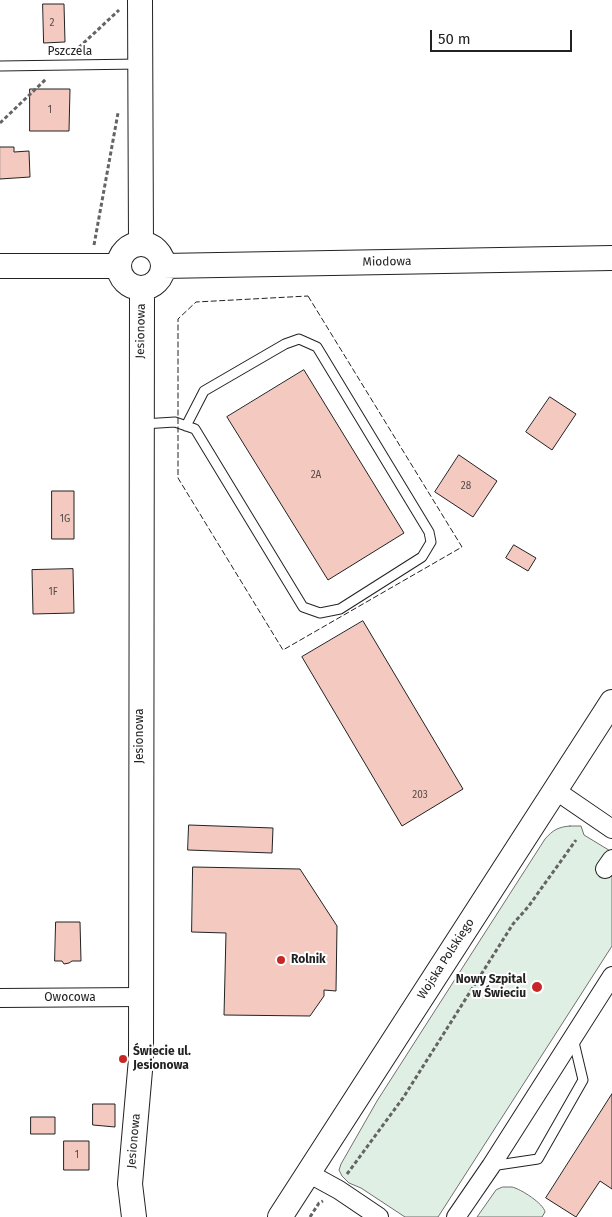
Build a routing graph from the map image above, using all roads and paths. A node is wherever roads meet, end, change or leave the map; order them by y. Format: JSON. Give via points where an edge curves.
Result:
{"nodes":[{"id":1,"x":140,"y":0,"type":"edge"},
{"id":2,"x":140,"y":64,"type":"junction"},
{"id":3,"x":0,"y":66,"type":"edge"},
{"id":4,"x":119,"y":105,"type":"dead end"},
{"id":5,"x":141,"y":244,"type":"junction"},
{"id":6,"x":612,"y":258,"type":"edge"},
{"id":7,"x":0,"y":266,"type":"edge"},
{"id":8,"x":90,"y":266,"type":"junction"},
{"id":9,"x":119,"y":266,"type":"junction"},
{"id":10,"x":163,"y":266,"type":"junction"},
{"id":11,"x":142,"y":288,"type":"junction"},
{"id":12,"x":140,"y":425,"type":"junction"},
{"id":13,"x":186,"y":426,"type":"junction"},
{"id":14,"x":612,"y":702,"type":"edge"},
{"id":15,"x":555,"y":790,"type":"junction"},
{"id":16,"x":612,"y":829,"type":"edge"},
{"id":17,"x":576,"y":840,"type":"dead end"},
{"id":18,"x":612,"y":976,"type":"edge"},
{"id":19,"x":0,"y":998,"type":"edge"},
{"id":20,"x":140,"y":998,"type":"junction"},
{"id":21,"x":573,"y":1038,"type":"junction"},
{"id":22,"x":491,"y":1166,"type":"junction"},
{"id":23,"x":308,"y":1172,"type":"junction"},
{"id":24,"x":339,"y":1190,"type":"junction"},
{"id":25,"x":136,"y":1217,"type":"edge"},
{"id":26,"x":280,"y":1217,"type":"edge"},
{"id":27,"x":379,"y":1217,"type":"edge"},
{"id":28,"x":456,"y":1217,"type":"edge"}],
"edges":[{"from":1,"to":2,"type":"street"},
{"from":2,"to":3,"type":"lane","name":"Pszczela"},
{"from":2,"to":5,"type":"street"},
{"from":4,"to":8,"type":"path"},
{"from":5,"to":9,"type":"street","via":[[125,251]]},
{"from":5,"to":10,"type":"street","via":[[156,251]]},
{"from":6,"to":10,"type":"street","name":"Miodowa"},
{"from":7,"to":8,"type":"street"},
{"from":8,"to":9,"type":"street"},
{"from":9,"to":11,"type":"street","via":[[126,282]]},
{"from":10,"to":11,"type":"street","via":[[157,282]]},
{"from":11,"to":12,"type":"street","name":"Jesionowa"},
{"from":12,"to":13,"type":"lane","via":[[175,422]]},
{"from":12,"to":20,"type":"street","name":"Jesionowa"},
{"from":13,"to":13,"type":"lane","via":[[195,429],[304,607],[320,613],[340,609],[422,557],[431,542],[429,532],[318,347],[299,339],[284,344],[204,392]]},
{"from":14,"to":15,"type":"street","name":"Wojska Polskiego"},
{"from":15,"to":16,"type":"street"},
{"from":15,"to":23,"type":"street","name":"Wojska Polskiego"},
{"from":17,"to":24,"type":"path","via":[[513,924],[403,1098],[345,1176]]},
{"from":18,"to":21,"type":"street"},
{"from":19,"to":20,"type":"street","name":"Owocowa"},
{"from":20,"to":25,"type":"street","name":"Jesionowa","via":[[141,1059],[130,1184]]},
{"from":21,"to":22,"type":"street"},
{"from":21,"to":22,"type":"lane","via":[[583,1080],[538,1159]]},
{"from":22,"to":28,"type":"street"},
{"from":23,"to":24,"type":"street"},
{"from":23,"to":26,"type":"street","name":"Wojska Polskiego"},
{"from":24,"to":27,"type":"street"}]}
